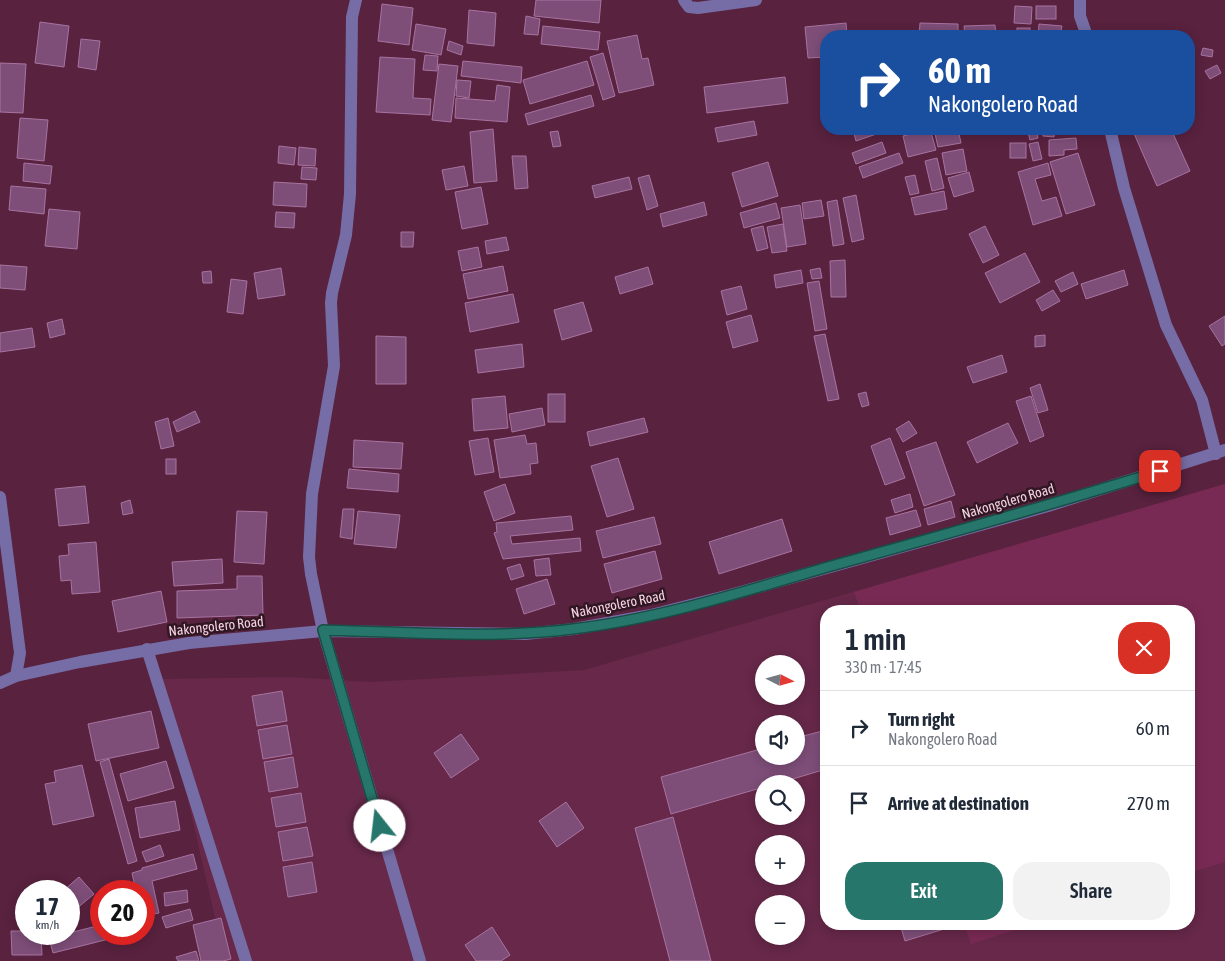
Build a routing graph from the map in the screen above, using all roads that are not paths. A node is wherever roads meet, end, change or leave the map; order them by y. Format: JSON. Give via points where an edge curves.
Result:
{"nodes":[{"id":1,"x":356,"y":0,"type":"edge"},
{"id":2,"x":684,"y":0,"type":"edge"},
{"id":3,"x":756,"y":0,"type":"edge"},
{"id":4,"x":1080,"y":0,"type":"edge"},
{"id":5,"x":1085,"y":30,"type":"edge"},
{"id":6,"x":1111,"y":135,"type":"edge"},
{"id":7,"x":1220,"y":452,"type":"edge"},
{"id":8,"x":0,"y":497,"type":"edge"},
{"id":9,"x":323,"y":630,"type":"junction"},
{"id":10,"x":147,"y":649,"type":"junction"},
{"id":11,"x":16,"y":676,"type":"junction"},
{"id":12,"x":0,"y":683,"type":"edge"},
{"id":13,"x":246,"y":961,"type":"edge"},
{"id":14,"x":420,"y":961,"type":"edge"}],
"edges":[{"from":1,"to":9,"type":"street","via":[[352,17],[350,194],[346,235],[330,303],[334,366],[312,502],[309,556]]},
{"from":2,"to":3,"type":"street","via":[[689,7],[698,8]]},
{"from":4,"to":5,"type":"street","via":[[1080,16]]},
{"from":6,"to":7,"type":"street","via":[[1124,188],[1166,325],[1202,400]]},
{"from":7,"to":9,"type":"street","name":"Nakongolero Road","via":[[1029,511],[651,615],[525,634]]},
{"from":8,"to":11,"type":"street","via":[[20,653]]},
{"from":9,"to":10,"type":"street","name":"Nakongolero Road"},
{"from":9,"to":14,"type":"street"},
{"from":10,"to":11,"type":"street","name":"Nakongolero Road"},
{"from":10,"to":13,"type":"street"},
{"from":11,"to":12,"type":"street","name":"Nakongolero Road"}]}
